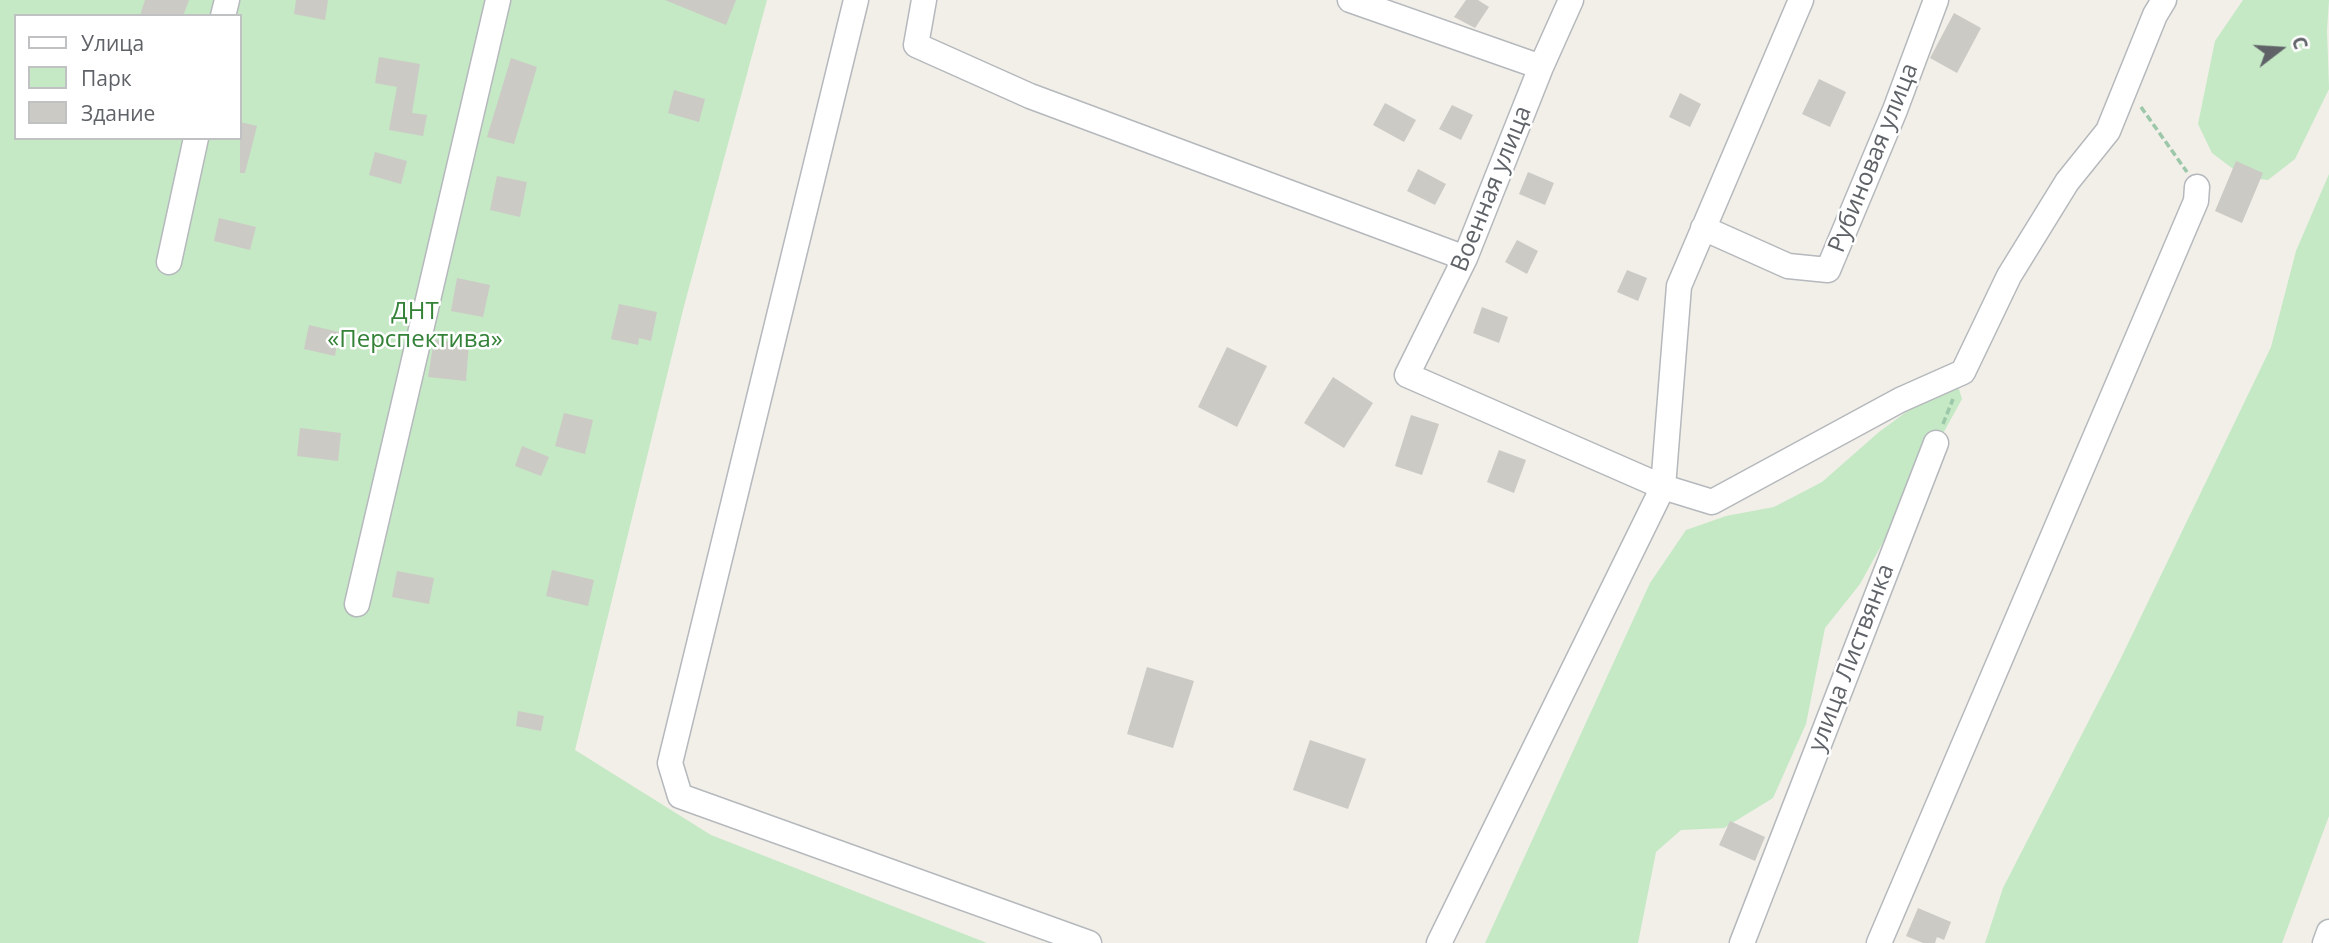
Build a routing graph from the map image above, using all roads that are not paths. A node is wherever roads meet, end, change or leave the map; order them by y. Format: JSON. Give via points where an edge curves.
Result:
{"nodes":[{"id":1,"x":498,"y":0,"type":"edge"},
{"id":2,"x":856,"y":0,"type":"edge"},
{"id":3,"x":924,"y":0,"type":"edge"},
{"id":4,"x":1350,"y":0,"type":"edge"},
{"id":5,"x":1571,"y":0,"type":"edge"},
{"id":6,"x":1801,"y":0,"type":"edge"},
{"id":7,"x":1937,"y":0,"type":"edge"},
{"id":8,"x":2164,"y":0,"type":"edge"},
{"id":9,"x":1541,"y":67,"type":"junction"},
{"id":10,"x":196,"y":140,"type":"edge"},
{"id":11,"x":2197,"y":187,"type":"road end"},
{"id":12,"x":1703,"y":228,"type":"junction"},
{"id":13,"x":1465,"y":258,"type":"junction"},
{"id":14,"x":169,"y":262,"type":"dead end"},
{"id":15,"x":1936,"y":443,"type":"road end"},
{"id":16,"x":1663,"y":487,"type":"junction"},
{"id":17,"x":357,"y":604,"type":"dead end"},
{"id":18,"x":2329,"y":932,"type":"edge"},
{"id":19,"x":1089,"y":943,"type":"edge"},
{"id":20,"x":1439,"y":943,"type":"edge"},
{"id":21,"x":1742,"y":943,"type":"edge"},
{"id":22,"x":1880,"y":943,"type":"edge"},
{"id":23,"x":2325,"y":943,"type":"edge"}],
"edges":[{"from":1,"to":17,"type":"street"},
{"from":2,"to":19,"type":"street","via":[[670,763],[680,796]]},
{"from":3,"to":13,"type":"street","via":[[916,45],[1030,96]]},
{"from":4,"to":9,"type":"street"},
{"from":5,"to":9,"type":"street","name":"Военная улица"},
{"from":6,"to":12,"type":"street"},
{"from":7,"to":12,"type":"street","name":"Рубиновая улица","via":[[1828,270],[1788,266]]},
{"from":8,"to":16,"type":"street","via":[[2108,131],[2067,182],[2009,276],[1963,372],[1900,400],[1712,502]]},
{"from":9,"to":13,"type":"street","name":"Военная улица"},
{"from":10,"to":14,"type":"street"},
{"from":11,"to":22,"type":"street","via":[[2196,201]]},
{"from":12,"to":16,"type":"street","via":[[1679,286]]},
{"from":13,"to":16,"type":"street","name":"Военная улица","via":[[1407,375]]},
{"from":15,"to":21,"type":"street","name":"улица Листвянка"},
{"from":16,"to":20,"type":"street"},
{"from":18,"to":23,"type":"street"}]}
